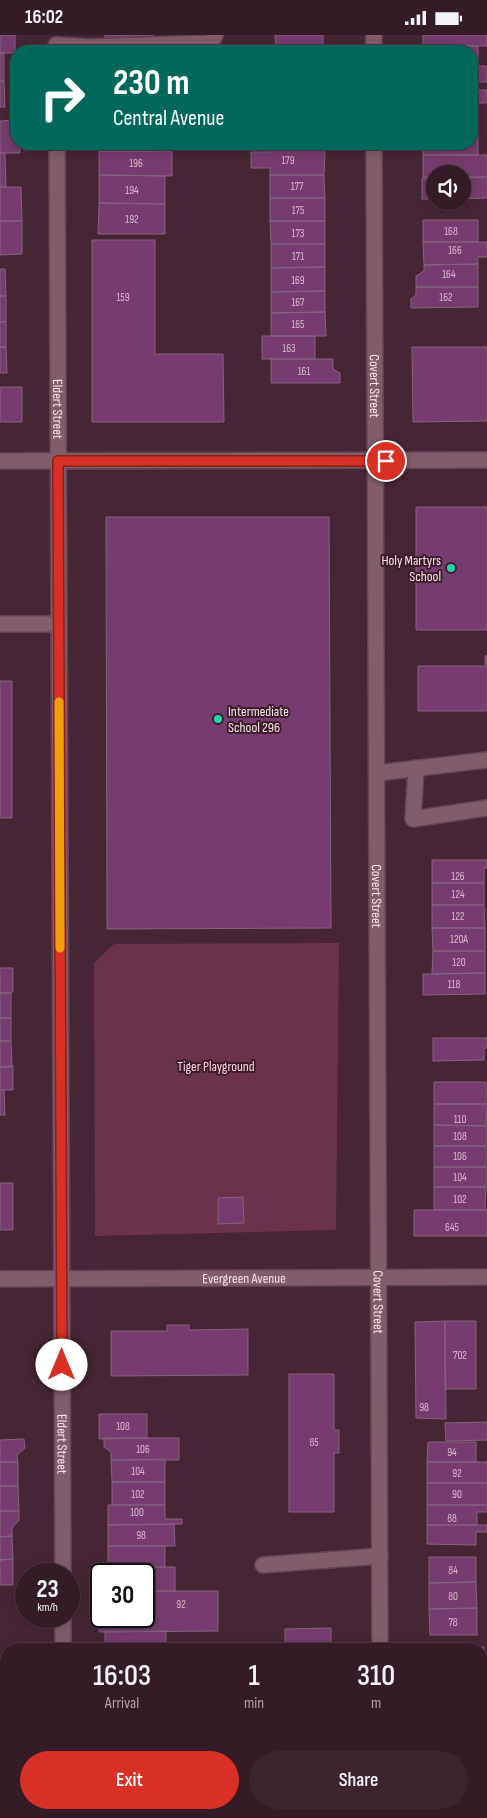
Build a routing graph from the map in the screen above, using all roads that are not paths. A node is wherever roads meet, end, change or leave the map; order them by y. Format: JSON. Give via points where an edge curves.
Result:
{"nodes":[{"id":1,"x":213,"y":39,"type":"edge"},
{"id":2,"x":120,"y":45,"type":"edge"},
{"id":3,"x":57,"y":150,"type":"edge"},
{"id":4,"x":374,"y":150,"type":"edge"},
{"id":5,"x":487,"y":460,"type":"edge"},
{"id":6,"x":0,"y":461,"type":"edge"},
{"id":7,"x":58,"y":461,"type":"junction"},
{"id":8,"x":376,"y":461,"type":"junction"},
{"id":9,"x":0,"y":624,"type":"edge"},
{"id":10,"x":59,"y":624,"type":"junction"},
{"id":11,"x":487,"y":760,"type":"edge"},
{"id":12,"x":416,"y":768,"type":"junction"},
{"id":13,"x":377,"y":773,"type":"junction"},
{"id":14,"x":487,"y":807,"type":"edge"},
{"id":15,"x":378,"y":1277,"type":"junction"},
{"id":16,"x":487,"y":1277,"type":"edge"},
{"id":17,"x":0,"y":1279,"type":"edge"},
{"id":18,"x":62,"y":1279,"type":"junction"},
{"id":19,"x":380,"y":1556,"type":"junction"},
{"id":20,"x":62,"y":1563,"type":"edge"},
{"id":21,"x":263,"y":1565,"type":"dead end"},
{"id":22,"x":63,"y":1628,"type":"edge"},
{"id":23,"x":63,"y":1643,"type":"edge"},
{"id":24,"x":380,"y":1643,"type":"edge"}],
"edges":[{"from":1,"to":2,"type":"street"},
{"from":3,"to":7,"type":"street","name":"Eldert Street"},
{"from":4,"to":8,"type":"street","name":"Covert Street"},
{"from":5,"to":8,"type":"street"},
{"from":6,"to":7,"type":"street"},
{"from":7,"to":8,"type":"street"},
{"from":7,"to":10,"type":"street","name":"Eldert Street"},
{"from":8,"to":13,"type":"street","name":"Covert Street"},
{"from":9,"to":10,"type":"street"},
{"from":10,"to":18,"type":"street","name":"Eldert Street"},
{"from":11,"to":12,"type":"street"},
{"from":12,"to":13,"type":"street"},
{"from":12,"to":14,"type":"street","via":[[413,819]]},
{"from":13,"to":15,"type":"street","name":"Covert Street"},
{"from":15,"to":16,"type":"street","name":"Evergreen Avenue"},
{"from":15,"to":18,"type":"street","name":"Evergreen Avenue"},
{"from":15,"to":19,"type":"street","name":"Covert Street"},
{"from":17,"to":18,"type":"street","name":"Evergreen Avenue"},
{"from":18,"to":20,"type":"street","name":"Eldert Street"},
{"from":19,"to":21,"type":"street"},
{"from":19,"to":24,"type":"street","name":"Covert Street"},
{"from":22,"to":23,"type":"street"}]}
